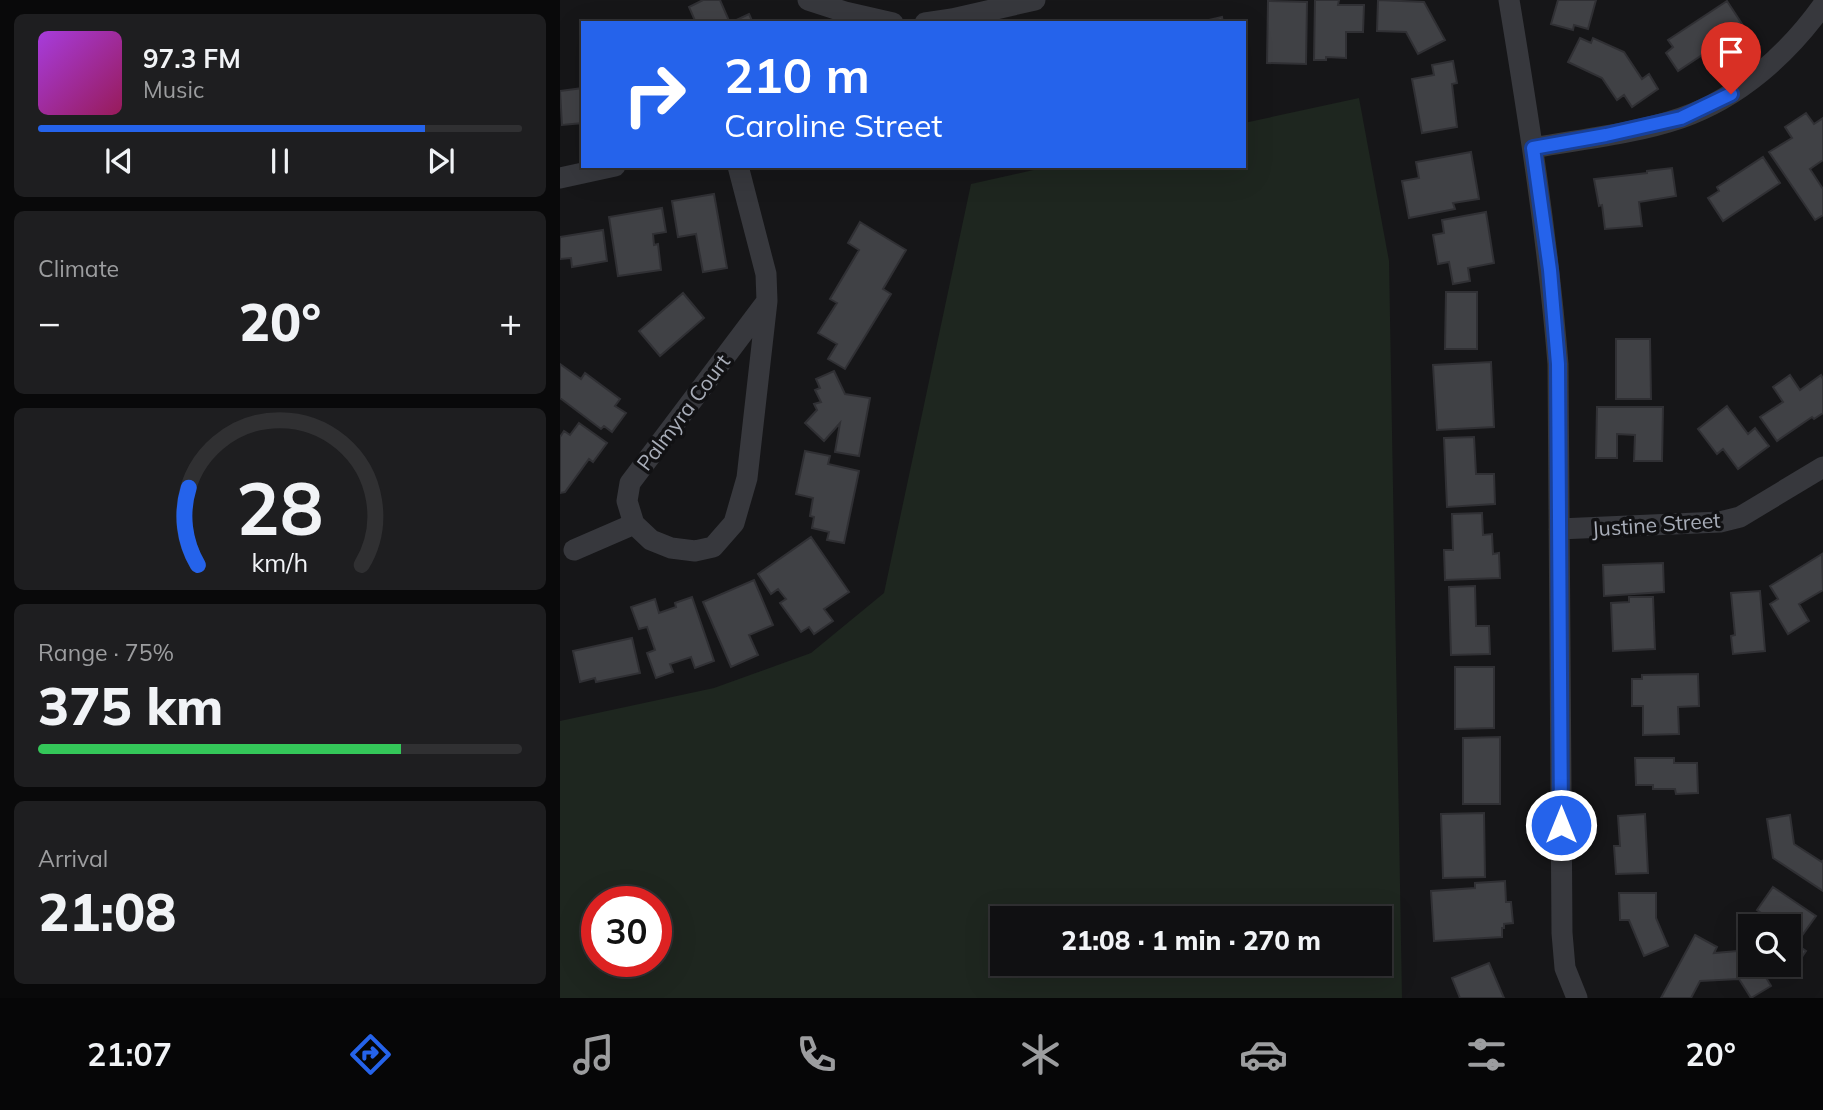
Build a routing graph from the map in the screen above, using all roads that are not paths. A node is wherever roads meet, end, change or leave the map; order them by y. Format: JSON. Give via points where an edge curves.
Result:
{"nodes":[{"id":1,"x":1035,"y":0,"type":"edge"},
{"id":2,"x":1509,"y":0,"type":"edge"},
{"id":3,"x":1823,"y":5,"type":"edge"},
{"id":4,"x":815,"y":9,"type":"edge"},
{"id":5,"x":882,"y":21,"type":"edge"},
{"id":6,"x":938,"y":21,"type":"edge"},
{"id":7,"x":1533,"y":148,"type":"junction"},
{"id":8,"x":606,"y":168,"type":"edge"},
{"id":9,"x":739,"y":168,"type":"edge"},
{"id":10,"x":560,"y":178,"type":"edge"},
{"id":11,"x":766,"y":302,"type":"junction"},
{"id":12,"x":1823,"y":467,"type":"edge"},
{"id":13,"x":634,"y":524,"type":"junction"},
{"id":14,"x":1559,"y":529,"type":"junction"},
{"id":15,"x":574,"y":550,"type":"dead end"},
{"id":16,"x":1577,"y":998,"type":"edge"}],
"edges":[{"from":1,"to":6,"type":"street"},
{"from":2,"to":7,"type":"street"},
{"from":3,"to":7,"type":"street","via":[[1763,70],[1708,106],[1652,125]]},
{"from":4,"to":5,"type":"street"},
{"from":7,"to":14,"type":"street","via":[[1558,364]]},
{"from":8,"to":10,"type":"street"},
{"from":9,"to":11,"type":"street","name":"Palmyra Court","via":[[766,274]]},
{"from":11,"to":13,"type":"street","name":"Palmyra Court","via":[[630,483],[627,500]]},
{"from":11,"to":13,"type":"street","name":"Palmyra Court","via":[[747,478],[734,523],[712,547],[695,551],[651,540]]},
{"from":12,"to":14,"type":"street","name":"Justine Street","via":[[1740,517],[1720,522]]},
{"from":13,"to":15,"type":"street"},
{"from":14,"to":16,"type":"street","via":[[1562,933],[1565,968]]}]}
